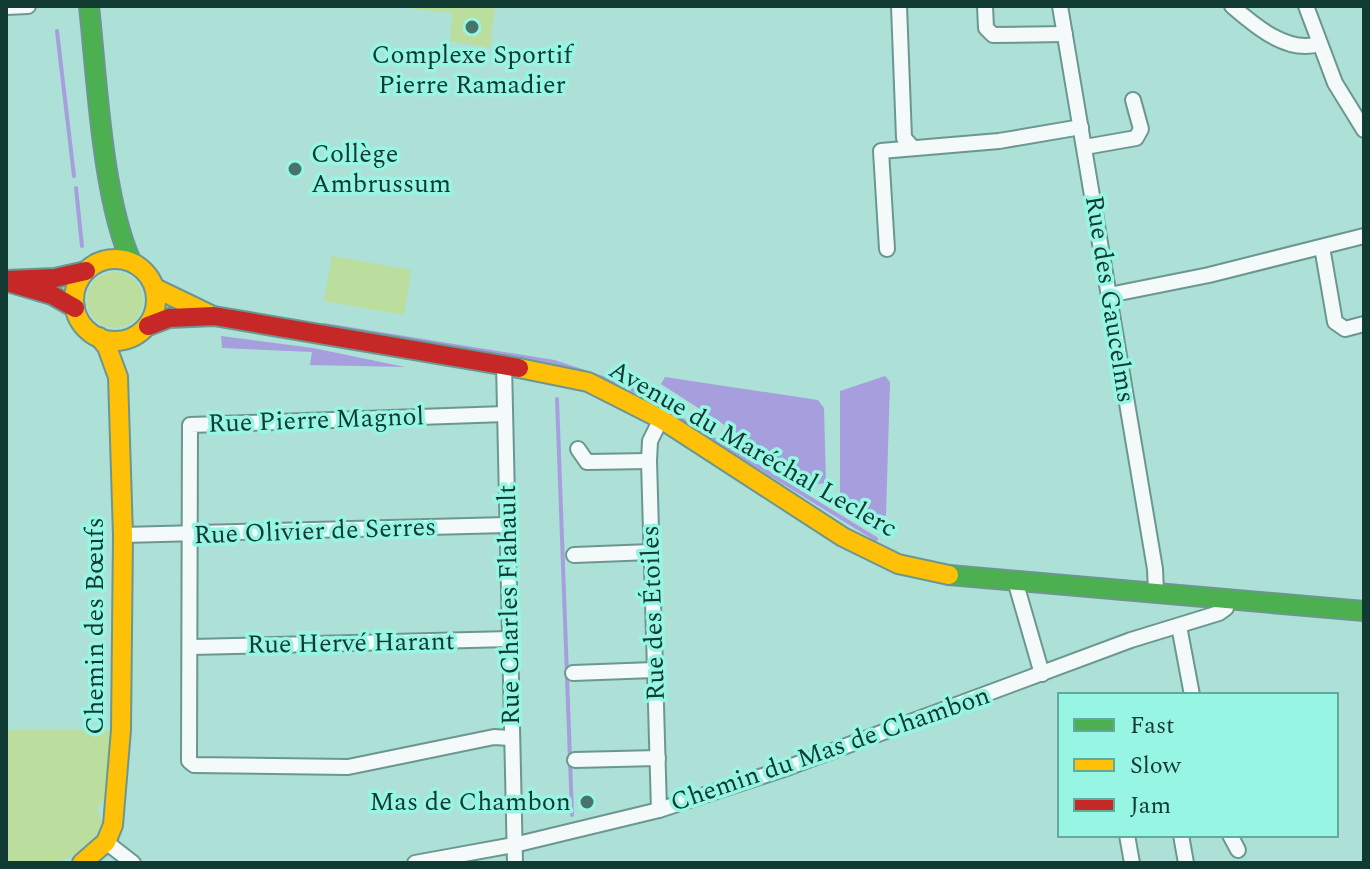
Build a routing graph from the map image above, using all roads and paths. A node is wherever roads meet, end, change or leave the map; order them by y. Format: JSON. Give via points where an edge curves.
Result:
{"nodes":[{"id":1,"x":28,"y":6,"type":"edge"},
{"id":2,"x":81,"y":6,"type":"edge"},
{"id":3,"x":89,"y":6,"type":"edge"},
{"id":4,"x":899,"y":6,"type":"edge"},
{"id":5,"x":985,"y":6,"type":"edge"},
{"id":6,"x":1060,"y":6,"type":"edge"},
{"id":7,"x":1232,"y":6,"type":"edge"},
{"id":8,"x":1306,"y":6,"type":"edge"},
{"id":9,"x":6,"y":7,"type":"edge"},
{"id":10,"x":1065,"y":34,"type":"junction"},
{"id":11,"x":1319,"y":44,"type":"junction"},
{"id":12,"x":1133,"y":100,"type":"dead end"},
{"id":13,"x":1081,"y":127,"type":"junction"},
{"id":14,"x":1364,"y":130,"type":"edge"},
{"id":15,"x":912,"y":147,"type":"junction"},
{"id":16,"x":1085,"y":147,"type":"junction"},
{"id":17,"x":1364,"y":236,"type":"edge"},
{"id":18,"x":1322,"y":247,"type":"junction"},
{"id":19,"x":887,"y":249,"type":"dead end"},
{"id":20,"x":103,"y":260,"type":"junction"},
{"id":21,"x":131,"y":261,"type":"junction"},
{"id":22,"x":86,"y":271,"type":"junction"},
{"id":23,"x":6,"y":281,"type":"edge"},
{"id":24,"x":155,"y":288,"type":"junction"},
{"id":25,"x":1109,"y":295,"type":"junction"},
{"id":26,"x":75,"y":308,"type":"junction"},
{"id":27,"x":214,"y":316,"type":"junction"},
{"id":28,"x":1364,"y":324,"type":"edge"},
{"id":29,"x":140,"y":332,"type":"junction"},
{"id":30,"x":99,"y":337,"type":"junction"},
{"id":31,"x":504,"y":364,"type":"junction"},
{"id":32,"x":118,"y":377,"type":"junction"},
{"id":33,"x":505,"y":414,"type":"junction"},
{"id":34,"x":661,"y":419,"type":"junction"},
{"id":35,"x":578,"y":449,"type":"dead end"},
{"id":36,"x":649,"y":461,"type":"junction"},
{"id":37,"x":507,"y":525,"type":"junction"},
{"id":38,"x":123,"y":535,"type":"junction"},
{"id":39,"x":190,"y":535,"type":"junction"},
{"id":40,"x":651,"y":552,"type":"junction"},
{"id":41,"x":574,"y":555,"type":"dead end"},
{"id":42,"x":1016,"y":584,"type":"junction"},
{"id":43,"x":1156,"y":592,"type":"junction"},
{"id":44,"x":1228,"y":598,"type":"junction"},
{"id":45,"x":1364,"y":611,"type":"edge"},
{"id":46,"x":1179,"y":626,"type":"junction"},
{"id":47,"x":510,"y":639,"type":"junction"},
{"id":48,"x":192,"y":647,"type":"junction"},
{"id":49,"x":654,"y":670,"type":"junction"},
{"id":50,"x":573,"y":673,"type":"dead end"},
{"id":51,"x":1042,"y":674,"type":"junction"},
{"id":52,"x":1192,"y":693,"type":"edge"},
{"id":53,"x":512,"y":738,"type":"junction"},
{"id":54,"x":658,"y":758,"type":"junction"},
{"id":55,"x":575,"y":760,"type":"dead end"},
{"id":56,"x":659,"y":810,"type":"junction"},
{"id":57,"x":1127,"y":837,"type":"edge"},
{"id":58,"x":1181,"y":837,"type":"edge"},
{"id":59,"x":1231,"y":837,"type":"edge"},
{"id":60,"x":106,"y":842,"type":"junction"},
{"id":61,"x":514,"y":845,"type":"junction"},
{"id":62,"x":1238,"y":850,"type":"dead end"},
{"id":63,"x":82,"y":863,"type":"edge"},
{"id":64,"x":133,"y":863,"type":"edge"},
{"id":65,"x":415,"y":863,"type":"edge"},
{"id":66,"x":515,"y":863,"type":"edge"},
{"id":67,"x":1132,"y":863,"type":"edge"},
{"id":68,"x":1186,"y":863,"type":"edge"}],
"edges":[{"from":1,"to":9,"type":"street"},
{"from":2,"to":20,"type":"main road","via":[[95,141],[110,221]]},
{"from":3,"to":21,"type":"main road","via":[[105,144],[122,241]]},
{"from":4,"to":15,"type":"street","via":[[904,138]]},
{"from":5,"to":10,"type":"street","via":[[986,28],[993,35]]},
{"from":6,"to":10,"type":"street","name":"Rue des Gaucelms"},
{"from":7,"to":11,"type":"street","via":[[1279,40]]},
{"from":8,"to":11,"type":"street"},
{"from":10,"to":13,"type":"street","name":"Rue des Gaucelms"},
{"from":11,"to":14,"type":"street"},
{"from":12,"to":16,"type":"street","via":[[1141,129],[1136,138]]},
{"from":13,"to":15,"type":"street","via":[[999,141]]},
{"from":13,"to":16,"type":"street","name":"Rue des Gaucelms"},
{"from":15,"to":19,"type":"street","via":[[881,151]]},
{"from":16,"to":25,"type":"street","name":"Rue des Gaucelms"},
{"from":17,"to":18,"type":"street"},
{"from":18,"to":25,"type":"street"},
{"from":18,"to":28,"type":"street","via":[[1335,322],[1345,329]]},
{"from":20,"to":21,"type":"main road"},
{"from":20,"to":22,"type":"main road"},
{"from":21,"to":24,"type":"main road"},
{"from":22,"to":23,"type":"main road"},
{"from":22,"to":26,"type":"main road","via":[[77,284]]},
{"from":23,"to":26,"type":"main road"},
{"from":24,"to":27,"type":"main road","name":"Avenue du Maréchal Leclerc"},
{"from":24,"to":29,"type":"main road","via":[[155,310]]},
{"from":25,"to":43,"type":"street","name":"Rue des Gaucelms"},
{"from":26,"to":30,"type":"main road","via":[[86,329]]},
{"from":27,"to":29,"type":"main road","name":"Avenue du Maréchal Leclerc","via":[[169,318]]},
{"from":27,"to":31,"type":"main road","name":"Avenue du Maréchal Leclerc"},
{"from":29,"to":30,"type":"main road","via":[[119,341]]},
{"from":29,"to":32,"type":"main road","name":"Chemin des Bœufs"},
{"from":30,"to":32,"type":"main road","name":"Chemin des Bœufs"},
{"from":31,"to":33,"type":"street","name":"Rue Charles Flahault"},
{"from":31,"to":34,"type":"main road","name":"Avenue du Maréchal Leclerc","via":[[588,382]]},
{"from":32,"to":38,"type":"main road","name":"Chemin des Bœufs"},
{"from":33,"to":37,"type":"street","name":"Rue Charles Flahault"},
{"from":33,"to":39,"type":"street","name":"Rue Pierre Magnol","via":[[192,424]]},
{"from":34,"to":36,"type":"street","name":"Rue des Étoiles","via":[[650,441]]},
{"from":34,"to":42,"type":"main road","name":"Avenue du Maréchal Leclerc","via":[[785,502],[898,564]]},
{"from":35,"to":36,"type":"street","via":[[587,462]]},
{"from":36,"to":40,"type":"street","name":"Rue des Étoiles"},
{"from":37,"to":39,"type":"street","name":"Rue Olivier de Serres"},
{"from":37,"to":47,"type":"street","name":"Rue Charles Flahault"},
{"from":38,"to":39,"type":"street","name":"Rue Olivier de Serres"},
{"from":38,"to":60,"type":"main road","name":"Chemin des Bœufs","via":[[121,730],[115,809]]},
{"from":39,"to":48,"type":"street"},
{"from":40,"to":41,"type":"street"},
{"from":40,"to":49,"type":"street","name":"Rue des Étoiles"},
{"from":42,"to":43,"type":"main road","name":"Avenue du Maréchal Leclerc"},
{"from":42,"to":51,"type":"street"},
{"from":43,"to":44,"type":"main road","name":"Avenue du Maréchal Leclerc"},
{"from":44,"to":45,"type":"main road","name":"Avenue du Maréchal Leclerc"},
{"from":44,"to":46,"type":"street","name":"Chemin du Mas de Chambon","via":[[1219,613]]},
{"from":46,"to":51,"type":"street","name":"Chemin du Mas de Chambon"},
{"from":46,"to":52,"type":"street"},
{"from":47,"to":48,"type":"street","name":"Rue Hervé Harant"},
{"from":47,"to":53,"type":"street","name":"Rue Charles Flahault"},
{"from":48,"to":53,"type":"street","via":[[189,761],[194,765],[348,767],[494,737]]},
{"from":49,"to":50,"type":"street"},
{"from":49,"to":54,"type":"street","name":"Rue des Étoiles"},
{"from":51,"to":56,"type":"street","name":"Chemin du Mas de Chambon"},
{"from":53,"to":61,"type":"street","name":"Rue Charles Flahault"},
{"from":54,"to":55,"type":"street"},
{"from":54,"to":56,"type":"street","name":"Rue des Étoiles"},
{"from":56,"to":61,"type":"street","name":"Chemin du Mas de Chambon"},
{"from":57,"to":67,"type":"street"},
{"from":58,"to":68,"type":"street"},
{"from":59,"to":62,"type":"street"},
{"from":60,"to":63,"type":"main road"},
{"from":60,"to":64,"type":"street"},
{"from":61,"to":65,"type":"street","name":"Chemin du Mas de Chambon"},
{"from":61,"to":66,"type":"street","name":"Rue Charles Flahault"}]}
